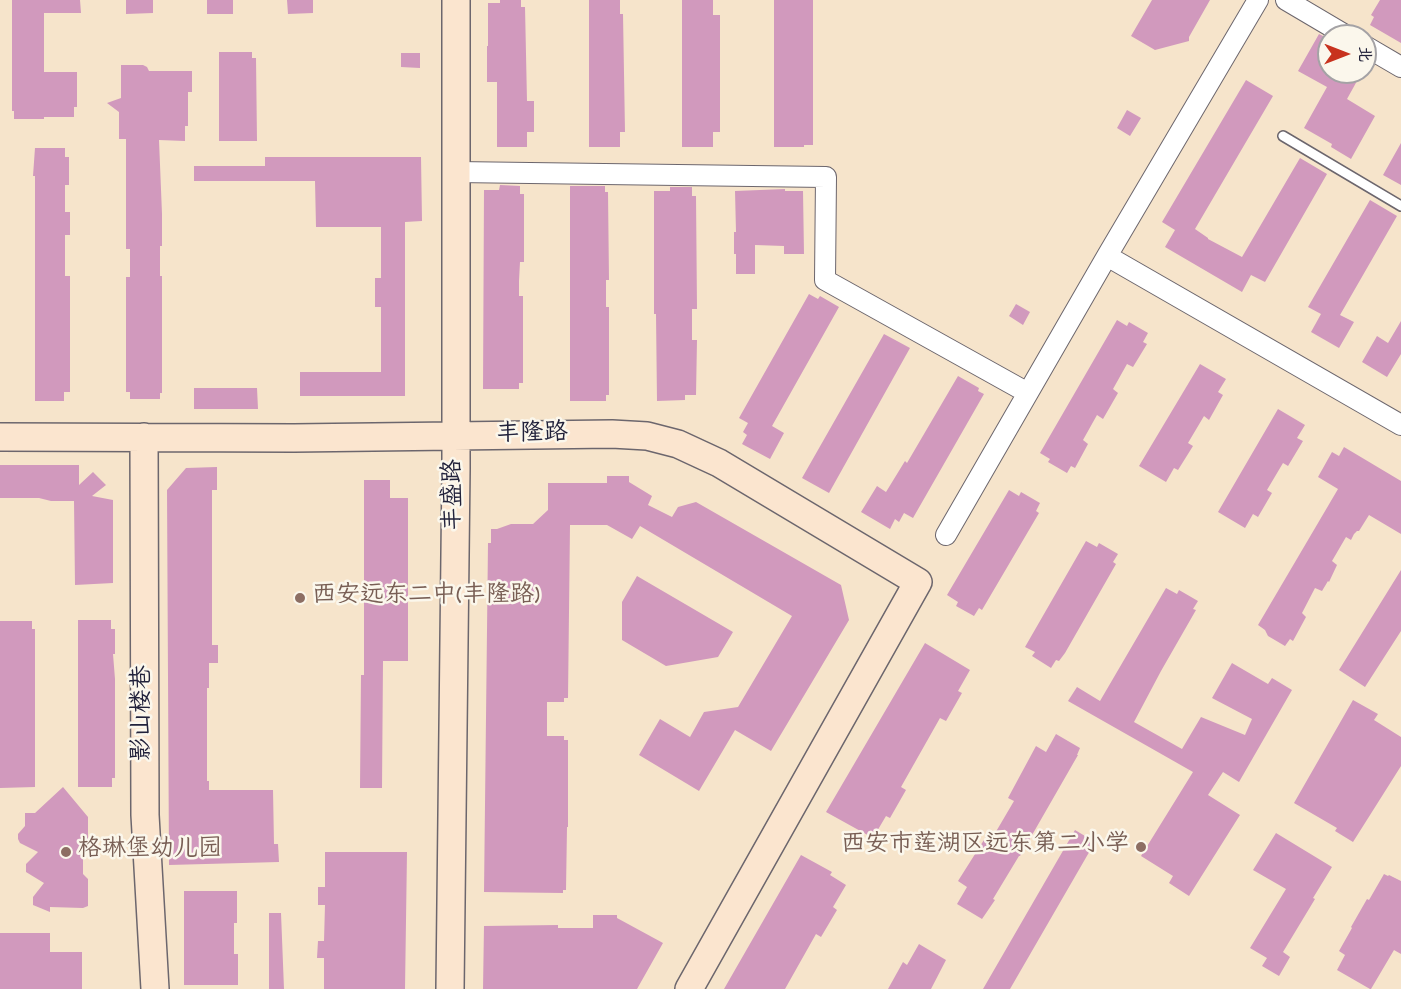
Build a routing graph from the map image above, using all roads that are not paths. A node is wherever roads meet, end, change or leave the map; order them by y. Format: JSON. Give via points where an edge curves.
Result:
{"nodes":[{"id":1,"x":456,"y":0,"type":"edge"},
{"id":2,"x":1258,"y":0,"type":"edge"},
{"id":3,"x":1286,"y":0,"type":"edge"},
{"id":4,"x":1327,"y":24,"type":"edge"},
{"id":5,"x":1377,"y":53,"type":"edge"},
{"id":6,"x":1401,"y":67,"type":"edge"},
{"id":7,"x":1283,"y":136,"type":"dead end"},
{"id":8,"x":456,"y":172,"type":"junction"},
{"id":9,"x":1401,"y":206,"type":"edge"},
{"id":10,"x":1107,"y":256,"type":"junction"},
{"id":11,"x":1028,"y":393,"type":"junction"},
{"id":12,"x":1401,"y":425,"type":"edge"},
{"id":13,"x":456,"y":436,"type":"junction"},
{"id":14,"x":0,"y":437,"type":"edge"},
{"id":15,"x":144,"y":437,"type":"junction"},
{"id":16,"x":946,"y":535,"type":"dead end"},
{"id":17,"x":155,"y":989,"type":"edge"},
{"id":18,"x":450,"y":989,"type":"edge"},
{"id":19,"x":689,"y":989,"type":"edge"}],
"edges":[{"from":1,"to":8,"type":"street","name":"丰盛路"},
{"from":2,"to":10,"type":"street"},
{"from":3,"to":4,"type":"street"},
{"from":5,"to":6,"type":"street"},
{"from":7,"to":9,"type":"lane"},
{"from":8,"to":11,"type":"street","via":[[826,177],[825,280]]},
{"from":8,"to":13,"type":"street","name":"丰盛路"},
{"from":10,"to":11,"type":"street"},
{"from":10,"to":12,"type":"street"},
{"from":11,"to":16,"type":"street"},
{"from":13,"to":15,"type":"street","name":"丰隆路"},
{"from":13,"to":18,"type":"street","name":"丰盛路"},
{"from":13,"to":19,"type":"street","name":"丰隆路","via":[[612,434],[647,436],[678,444],[719,463],[918,582]]},
{"from":14,"to":15,"type":"street","name":"丰隆路"},
{"from":15,"to":17,"type":"street","name":"影山楼巷","via":[[145,814]]}]}
